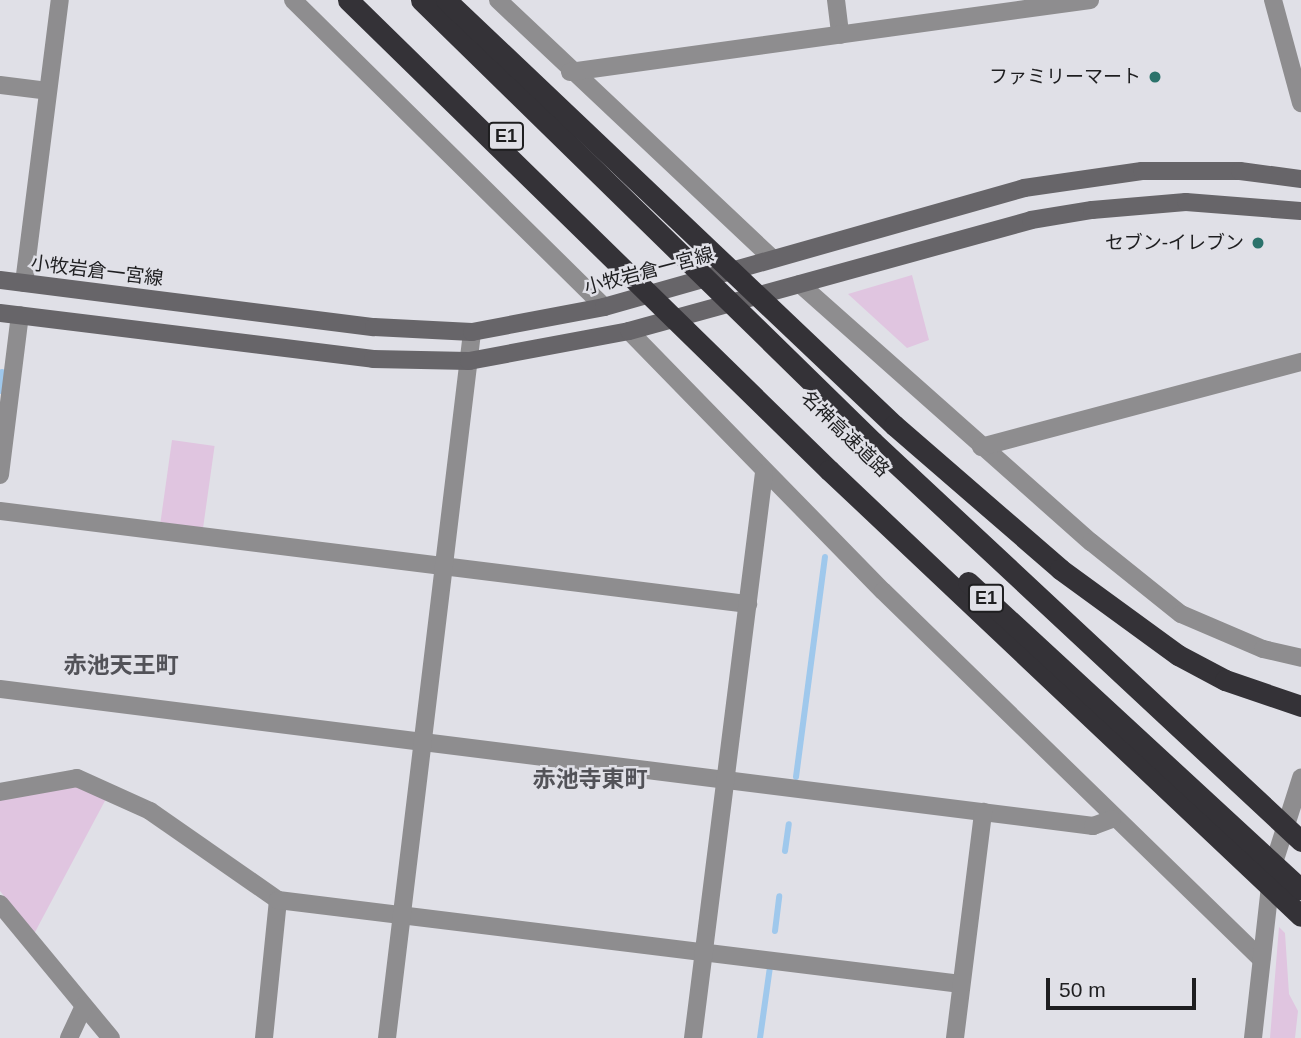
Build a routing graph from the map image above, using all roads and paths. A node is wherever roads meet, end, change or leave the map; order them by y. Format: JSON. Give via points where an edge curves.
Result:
{"nodes":[{"id":1,"x":60,"y":0,"type":"edge"},
{"id":2,"x":293,"y":0,"type":"edge"},
{"id":3,"x":348,"y":0,"type":"edge"},
{"id":4,"x":367,"y":0,"type":"edge"},
{"id":5,"x":421,"y":0,"type":"edge"},
{"id":6,"x":446,"y":0,"type":"edge"},
{"id":7,"x":498,"y":0,"type":"edge"},
{"id":8,"x":836,"y":0,"type":"edge"},
{"id":9,"x":1090,"y":0,"type":"edge"},
{"id":10,"x":1273,"y":0,"type":"edge"},
{"id":11,"x":840,"y":35,"type":"junction"},
{"id":12,"x":570,"y":72,"type":"junction"},
{"id":13,"x":0,"y":85,"type":"edge"},
{"id":14,"x":48,"y":92,"type":"junction"},
{"id":15,"x":1301,"y":102,"type":"edge"},
{"id":16,"x":1301,"y":179,"type":"edge"},
{"id":17,"x":1301,"y":211,"type":"edge"},
{"id":18,"x":772,"y":258,"type":"junction"},
{"id":19,"x":637,"y":273,"type":"junction"},
{"id":20,"x":0,"y":280,"type":"edge"},
{"id":21,"x":24,"y":283,"type":"junction"},
{"id":22,"x":800,"y":284,"type":"junction"},
{"id":23,"x":604,"y":307,"type":"junction"},
{"id":24,"x":0,"y":313,"type":"edge"},
{"id":25,"x":20,"y":315,"type":"junction"},
{"id":26,"x":629,"y":331,"type":"junction"},
{"id":27,"x":472,"y":332,"type":"junction"},
{"id":28,"x":469,"y":361,"type":"junction"},
{"id":29,"x":1301,"y":362,"type":"edge"},
{"id":30,"x":981,"y":447,"type":"junction"},
{"id":31,"x":764,"y":473,"type":"junction"},
{"id":32,"x":0,"y":475,"type":"edge"},
{"id":33,"x":0,"y":511,"type":"edge"},
{"id":34,"x":444,"y":565,"type":"junction"},
{"id":35,"x":748,"y":604,"type":"junction"},
{"id":36,"x":1301,"y":658,"type":"edge"},
{"id":37,"x":0,"y":689,"type":"edge"},
{"id":38,"x":1301,"y":706,"type":"edge"},
{"id":39,"x":424,"y":739,"type":"junction"},
{"id":40,"x":1301,"y":778,"type":"edge"},
{"id":41,"x":726,"y":779,"type":"junction"},
{"id":42,"x":0,"y":792,"type":"edge"},
{"id":43,"x":983,"y":812,"type":"junction"},
{"id":44,"x":1112,"y":819,"type":"junction"},
{"id":45,"x":1301,"y":841,"type":"edge"},
{"id":46,"x":1263,"y":868,"type":"junction"},
{"id":47,"x":1301,"y":889,"type":"edge"},
{"id":48,"x":278,"y":900,"type":"junction"},
{"id":49,"x":0,"y":904,"type":"edge"},
{"id":50,"x":402,"y":916,"type":"junction"},
{"id":51,"x":1301,"y":916,"type":"edge"},
{"id":52,"x":704,"y":953,"type":"junction"},
{"id":53,"x":1261,"y":959,"type":"junction"},
{"id":54,"x":961,"y":984,"type":"junction"},
{"id":55,"x":85,"y":1006,"type":"junction"},
{"id":56,"x":69,"y":1038,"type":"edge"},
{"id":57,"x":111,"y":1038,"type":"edge"},
{"id":58,"x":264,"y":1038,"type":"edge"},
{"id":59,"x":387,"y":1038,"type":"edge"},
{"id":60,"x":693,"y":1038,"type":"edge"},
{"id":61,"x":955,"y":1038,"type":"edge"},
{"id":62,"x":1253,"y":1038,"type":"edge"}],
"edges":[{"from":1,"to":14,"type":"street"},
{"from":2,"to":23,"type":"street"},
{"from":3,"to":19,"type":"highway"},
{"from":4,"to":19,"type":"highway","name":"名神高速道路","number":"E1"},
{"from":5,"to":45,"type":"highway","name":"名神高速道路","number":"E1","via":[[752,324]]},
{"from":6,"to":38,"type":"highway","via":[[894,425],[1128,622],[1225,680]]},
{"from":7,"to":12,"type":"street"},
{"from":8,"to":11,"type":"street"},
{"from":9,"to":11,"type":"street"},
{"from":10,"to":15,"type":"street"},
{"from":11,"to":12,"type":"street"},
{"from":12,"to":18,"type":"street"},
{"from":13,"to":14,"type":"street"},
{"from":14,"to":21,"type":"street"},
{"from":16,"to":18,"type":"main road","name":"小牧岩倉一宮線","via":[[1240,171],[1102,174],[1024,188]]},
{"from":17,"to":22,"type":"main road","via":[[1186,202],[1092,209],[1031,220]]},
{"from":18,"to":23,"type":"main road","name":"小牧岩倉一宮線"},
{"from":19,"to":46,"type":"highway","name":"名神高速道路","number":"E1"},
{"from":20,"to":21,"type":"main road","name":"小牧岩倉一宮線"},
{"from":21,"to":27,"type":"main road","name":"小牧岩倉一宮線","via":[[374,327]]},
{"from":22,"to":26,"type":"main road"},
{"from":22,"to":30,"type":"street"},
{"from":23,"to":27,"type":"main road","name":"小牧岩倉一宮線"},
{"from":24,"to":25,"type":"main road"},
{"from":25,"to":28,"type":"main road","via":[[373,359]]},
{"from":25,"to":32,"type":"street"},
{"from":26,"to":28,"type":"main road"},
{"from":26,"to":31,"type":"street"},
{"from":27,"to":28,"type":"street"},
{"from":28,"to":34,"type":"street"},
{"from":29,"to":30,"type":"street"},
{"from":30,"to":36,"type":"street","via":[[1181,614],[1263,649]]},
{"from":31,"to":35,"type":"street"},
{"from":31,"to":44,"type":"street"},
{"from":33,"to":34,"type":"street"},
{"from":34,"to":35,"type":"street"},
{"from":34,"to":39,"type":"street"},
{"from":35,"to":41,"type":"street"},
{"from":37,"to":39,"type":"street"},
{"from":39,"to":41,"type":"street"},
{"from":39,"to":50,"type":"street"},
{"from":40,"to":53,"type":"street","via":[[1272,869]]},
{"from":41,"to":43,"type":"street"},
{"from":41,"to":52,"type":"street"},
{"from":42,"to":48,"type":"street","via":[[77,778],[150,811]]},
{"from":43,"to":44,"type":"street","via":[[1093,826]]},
{"from":43,"to":54,"type":"street"},
{"from":44,"to":53,"type":"street"},
{"from":46,"to":47,"type":"highway","name":"名神高速道路","number":"E1"},
{"from":46,"to":51,"type":"highway"},
{"from":48,"to":50,"type":"street"},
{"from":48,"to":58,"type":"street"},
{"from":49,"to":55,"type":"street"},
{"from":50,"to":52,"type":"street"},
{"from":50,"to":59,"type":"street"},
{"from":52,"to":54,"type":"street"},
{"from":52,"to":60,"type":"street"},
{"from":53,"to":62,"type":"street"},
{"from":54,"to":61,"type":"street"},
{"from":55,"to":56,"type":"street"},
{"from":55,"to":57,"type":"street"}]}
